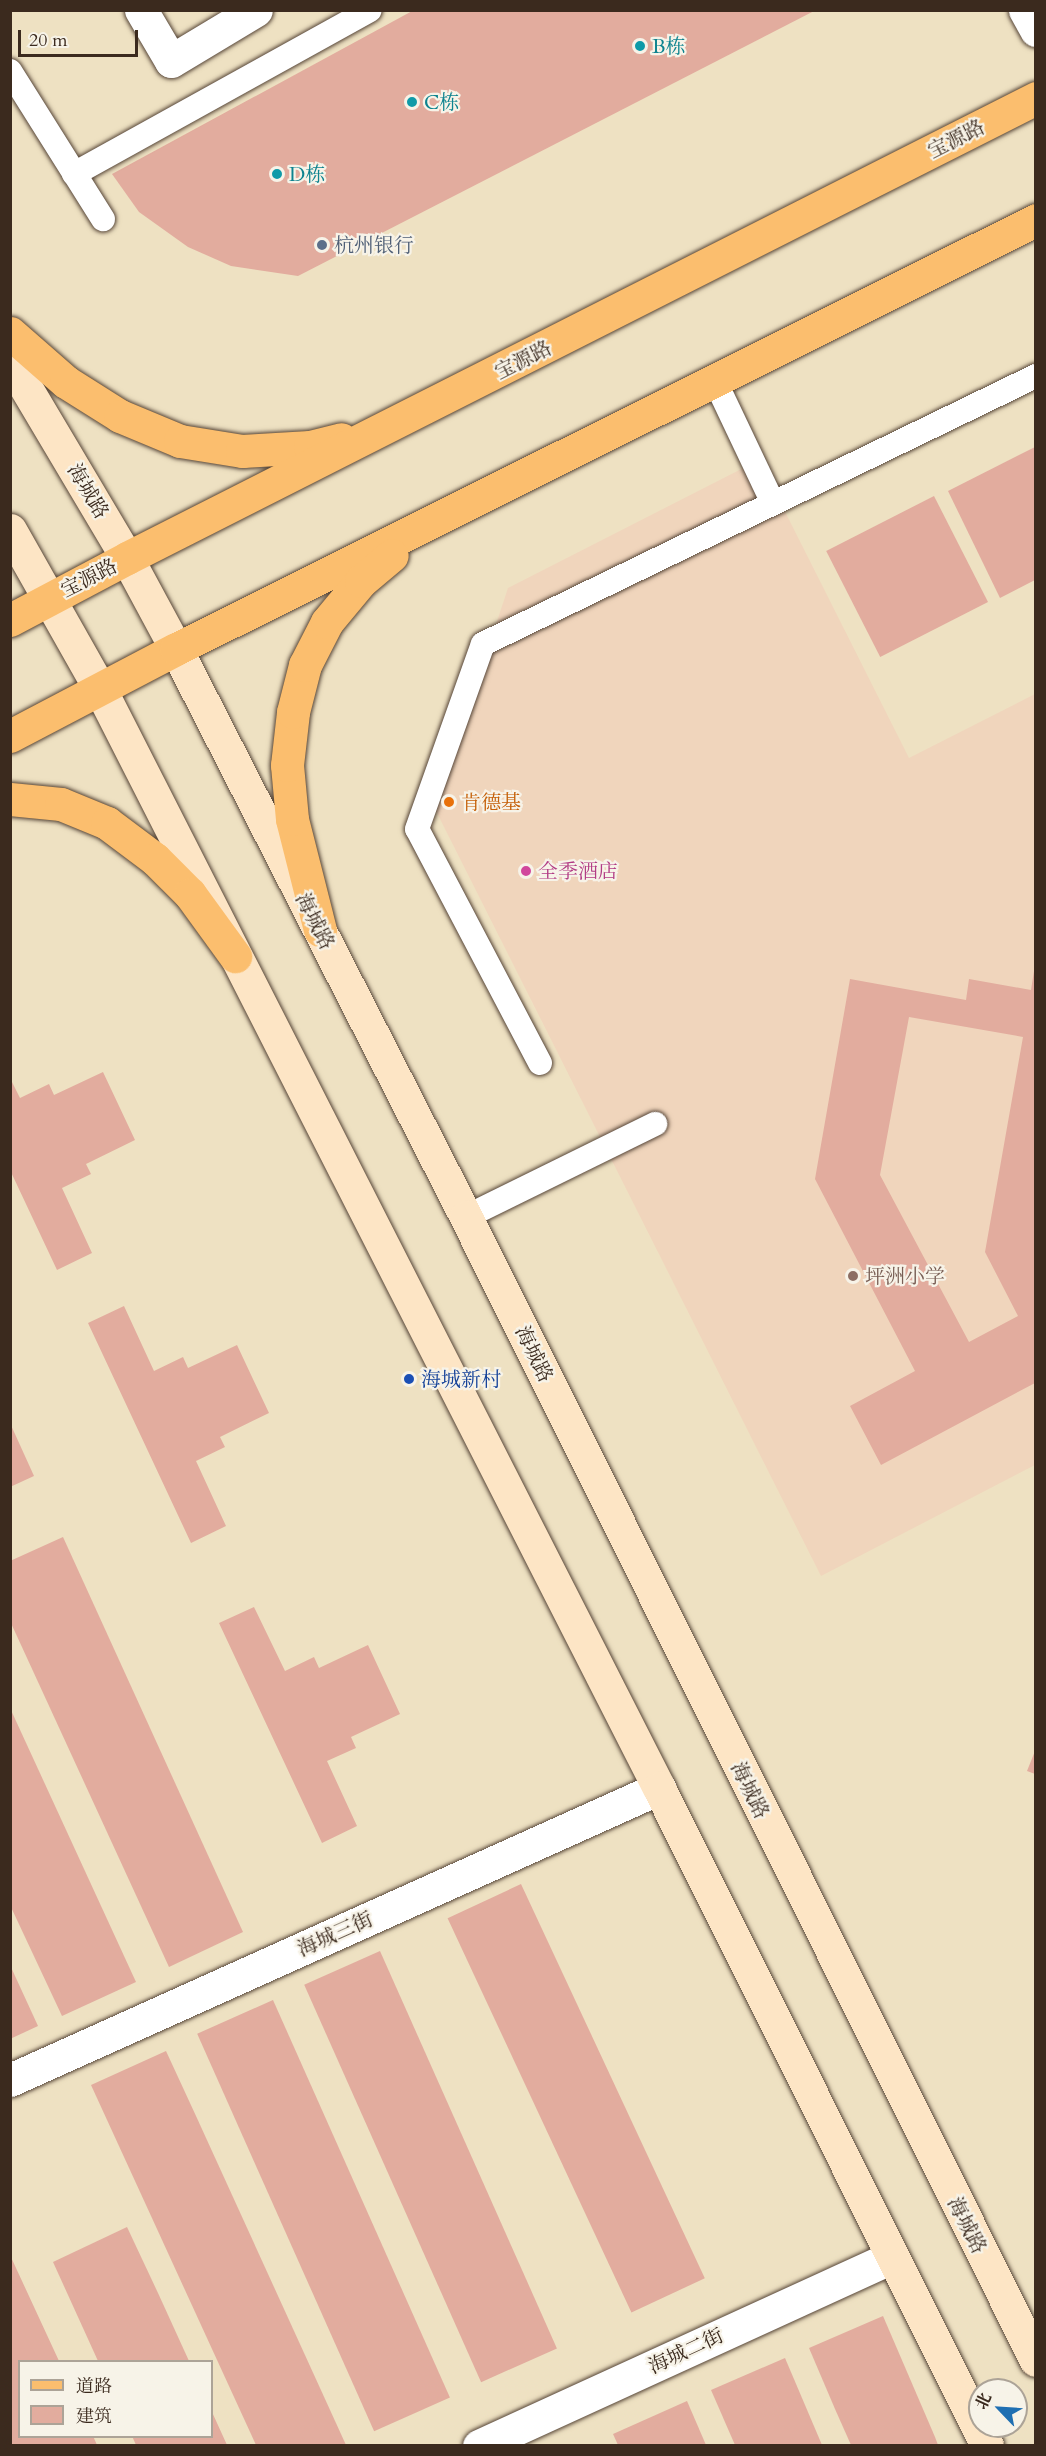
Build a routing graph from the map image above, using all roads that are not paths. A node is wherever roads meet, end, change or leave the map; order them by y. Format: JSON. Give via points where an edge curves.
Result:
{"nodes":[{"id":1,"x":141,"y":10,"type":"edge"},
{"id":2,"x":256,"y":10,"type":"edge"},
{"id":3,"x":370,"y":10,"type":"edge"},
{"id":4,"x":1024,"y":10,"type":"edge"},
{"id":5,"x":1035,"y":30,"type":"edge"},
{"id":6,"x":10,"y":71,"type":"edge"},
{"id":7,"x":1035,"y":98,"type":"edge"},
{"id":8,"x":74,"y":174,"type":"junction"},
{"id":9,"x":103,"y":219,"type":"dead end"},
{"id":10,"x":1035,"y":220,"type":"edge"},
{"id":11,"x":10,"y":333,"type":"edge"},
{"id":12,"x":10,"y":361,"type":"edge"},
{"id":13,"x":1035,"y":376,"type":"edge"},
{"id":14,"x":715,"y":381,"type":"junction"},
{"id":15,"x":390,"y":428,"type":"junction"},
{"id":16,"x":773,"y":503,"type":"junction"},
{"id":17,"x":433,"y":521,"type":"junction"},
{"id":18,"x":10,"y":531,"type":"edge"},
{"id":19,"x":127,"y":558,"type":"junction"},
{"id":20,"x":50,"y":598,"type":"junction"},
{"id":21,"x":10,"y":620,"type":"edge"},
{"id":22,"x":176,"y":649,"type":"junction"},
{"id":23,"x":100,"y":689,"type":"junction"},
{"id":24,"x":10,"y":736,"type":"edge"},
{"id":25,"x":10,"y":799,"type":"edge"},
{"id":26,"x":320,"y":930,"type":"junction"},
{"id":27,"x":235,"y":956,"type":"junction"},
{"id":28,"x":540,"y":1063,"type":"dead end"},
{"id":29,"x":655,"y":1124,"type":"dead end"},
{"id":30,"x":466,"y":1217,"type":"junction"},
{"id":31,"x":658,"y":1788,"type":"junction"},
{"id":32,"x":10,"y":2080,"type":"edge"},
{"id":33,"x":892,"y":2257,"type":"junction"},
{"id":34,"x":1035,"y":2360,"type":"edge"},
{"id":35,"x":479,"y":2445,"type":"edge"},
{"id":36,"x":987,"y":2445,"type":"edge"}],
"edges":[{"from":1,"to":2,"type":"street","via":[[171,61]]},
{"from":3,"to":8,"type":"lane"},
{"from":4,"to":5,"type":"street"},
{"from":6,"to":8,"type":"lane"},
{"from":7,"to":15,"type":"main road","name":"宝源路"},
{"from":8,"to":9,"type":"lane"},
{"from":10,"to":14,"type":"main road"},
{"from":11,"to":15,"type":"main road","via":[[66,381],[102,405],[180,441],[242,451],[310,447]]},
{"from":12,"to":19,"type":"main road","name":"海城路"},
{"from":13,"to":16,"type":"lane"},
{"from":14,"to":16,"type":"lane"},
{"from":14,"to":17,"type":"main road"},
{"from":15,"to":19,"type":"main road","name":"宝源路"},
{"from":16,"to":28,"type":"lane","via":[[483,644],[417,829]]},
{"from":17,"to":22,"type":"main road"},
{"from":17,"to":26,"type":"main road","via":[[361,581],[327,622],[305,665],[293,712],[287,765],[292,819]]},
{"from":18,"to":20,"type":"main road"},
{"from":19,"to":20,"type":"main road","name":"宝源路"},
{"from":19,"to":22,"type":"main road","name":"海城路"},
{"from":20,"to":21,"type":"main road","name":"宝源路"},
{"from":20,"to":23,"type":"main road"},
{"from":22,"to":23,"type":"main road"},
{"from":22,"to":26,"type":"main road","name":"海城路"},
{"from":23,"to":24,"type":"main road"},
{"from":23,"to":27,"type":"main road"},
{"from":25,"to":27,"type":"main road","via":[[61,804],[107,823],[155,859],[190,894]]},
{"from":26,"to":30,"type":"main road","name":"海城路"},
{"from":27,"to":31,"type":"main road"},
{"from":29,"to":30,"type":"lane"},
{"from":30,"to":34,"type":"main road","name":"海城路"},
{"from":31,"to":32,"type":"street","name":"海城三街"},
{"from":31,"to":33,"type":"main road"},
{"from":33,"to":35,"type":"street","name":"海城二街"},
{"from":33,"to":36,"type":"main road"}]}
